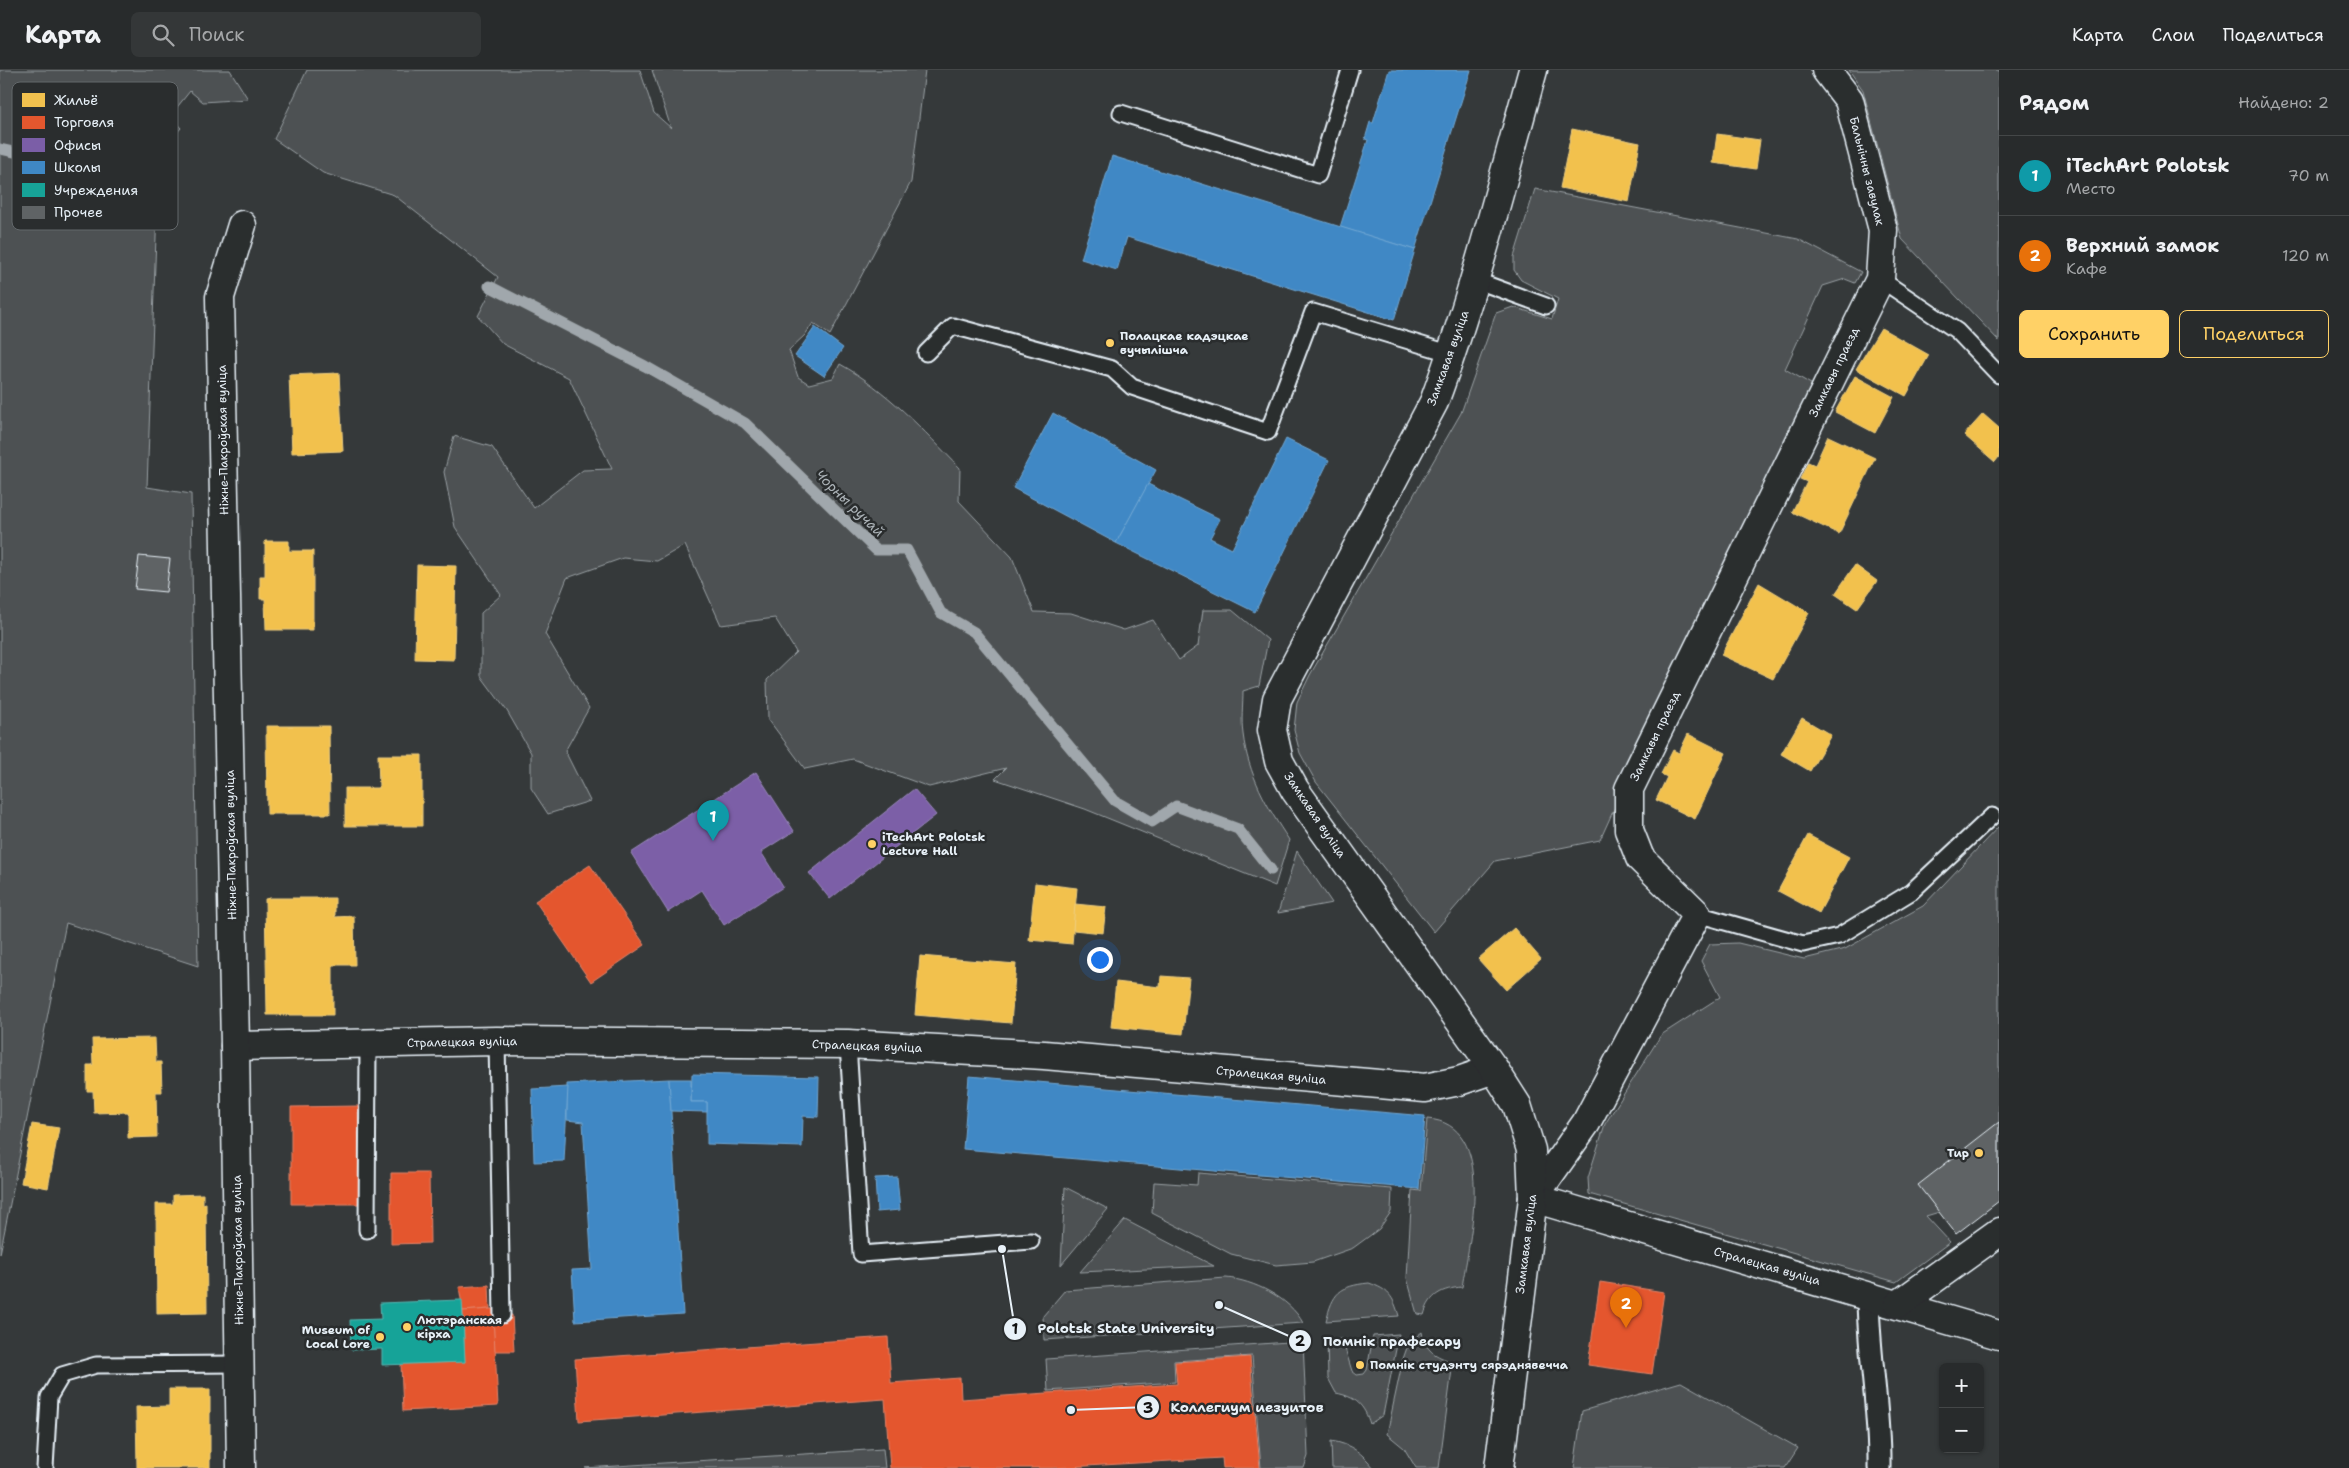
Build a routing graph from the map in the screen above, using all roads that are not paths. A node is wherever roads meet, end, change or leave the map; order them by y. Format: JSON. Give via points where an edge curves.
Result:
{"nodes":[{"id":1,"x":1350,"y":70,"type":"edge"},
{"id":2,"x":1534,"y":70,"type":"edge"},
{"id":3,"x":1826,"y":70,"type":"edge"},
{"id":4,"x":1121,"y":112,"type":"dead end"},
{"id":5,"x":242,"y":225,"type":"dead end"},
{"id":6,"x":1880,"y":279,"type":"junction"},
{"id":7,"x":1474,"y":280,"type":"junction"},
{"id":8,"x":1546,"y":306,"type":"dead end"},
{"id":9,"x":926,"y":353,"type":"dead end"},
{"id":10,"x":1452,"y":354,"type":"junction"},
{"id":11,"x":1999,"y":375,"type":"edge"},
{"id":12,"x":1992,"y":816,"type":"dead end"},
{"id":13,"x":1697,"y":914,"type":"junction"},
{"id":14,"x":497,"y":1041,"type":"junction"},
{"id":15,"x":368,"y":1044,"type":"junction"},
{"id":16,"x":848,"y":1044,"type":"junction"},
{"id":17,"x":235,"y":1046,"type":"junction"},
{"id":18,"x":1494,"y":1069,"type":"junction"},
{"id":19,"x":1534,"y":1198,"type":"junction"},
{"id":20,"x":367,"y":1230,"type":"dead end"},
{"id":21,"x":1999,"y":1232,"type":"edge"},
{"id":22,"x":1031,"y":1241,"type":"dead end"},
{"id":23,"x":1868,"y":1295,"type":"junction"},
{"id":24,"x":1899,"y":1304,"type":"junction"},
{"id":25,"x":502,"y":1315,"type":"dead end"},
{"id":26,"x":1999,"y":1335,"type":"edge"},
{"id":27,"x":240,"y":1364,"type":"junction"},
{"id":28,"x":45,"y":1468,"type":"edge"},
{"id":29,"x":241,"y":1468,"type":"edge"},
{"id":30,"x":1499,"y":1468,"type":"edge"},
{"id":31,"x":1879,"y":1468,"type":"edge"}],
"edges":[{"from":1,"to":4,"type":"lane","via":[[1318,174]]},
{"from":2,"to":7,"type":"street","name":"Замкавая вуліца"},
{"from":3,"to":6,"type":"street","name":"Бальнічны завулак","via":[[1849,100],[1883,230]]},
{"from":5,"to":17,"type":"street","name":"Ніжне-Пакроўская вуліца","via":[[220,298]]},
{"from":6,"to":11,"type":"lane","via":[[1957,330]]},
{"from":6,"to":13,"type":"street","name":"Замкавы праезд","via":[[1629,790],[1629,830],[1640,858]]},
{"from":7,"to":8,"type":"lane"},
{"from":7,"to":10,"type":"street","name":"Замкавая вуліца"},
{"from":9,"to":10,"type":"lane","via":[[954,326],[1112,369],[1132,387],[1268,432],[1313,312]]},
{"from":10,"to":18,"type":"street","name":"Замкавая вуліца","via":[[1434,402],[1277,698],[1272,730],[1279,760],[1295,790]]},
{"from":12,"to":13,"type":"lane","via":[[1911,892],[1839,936],[1803,944]]},
{"from":13,"to":19,"type":"street","via":[[1586,1123]]},
{"from":14,"to":15,"type":"street","name":"Стралецкая вуліца"},
{"from":14,"to":16,"type":"street","name":"Стралецкая вуліца"},
{"from":14,"to":25,"type":"lane"},
{"from":15,"to":17,"type":"street","name":"Стралецкая вуліца"},
{"from":15,"to":20,"type":"lane"},
{"from":16,"to":18,"type":"street","name":"Стралецкая вуліца","via":[[1044,1055],[1425,1088],[1459,1082]]},
{"from":16,"to":22,"type":"lane","via":[[861,1254]]},
{"from":17,"to":27,"type":"street","name":"Ніжне-Пакроўская вуліца"},
{"from":18,"to":19,"type":"street","name":"Замкавая вуліца","via":[[1517,1105],[1531,1150]]},
{"from":19,"to":23,"type":"street","name":"Стралецкая вуліца"},
{"from":19,"to":30,"type":"street","name":"Замкавая вуліца"},
{"from":21,"to":24,"type":"street"},
{"from":23,"to":24,"type":"street","name":"Стралецкая вуліца"},
{"from":23,"to":31,"type":"street"},
{"from":24,"to":26,"type":"street","name":"Стралецкая вуліца"},
{"from":27,"to":28,"type":"lane","via":[[96,1365],[62,1375],[48,1397]]},
{"from":27,"to":29,"type":"street","name":"Ніжне-Пакроўская вуліца"}]}
